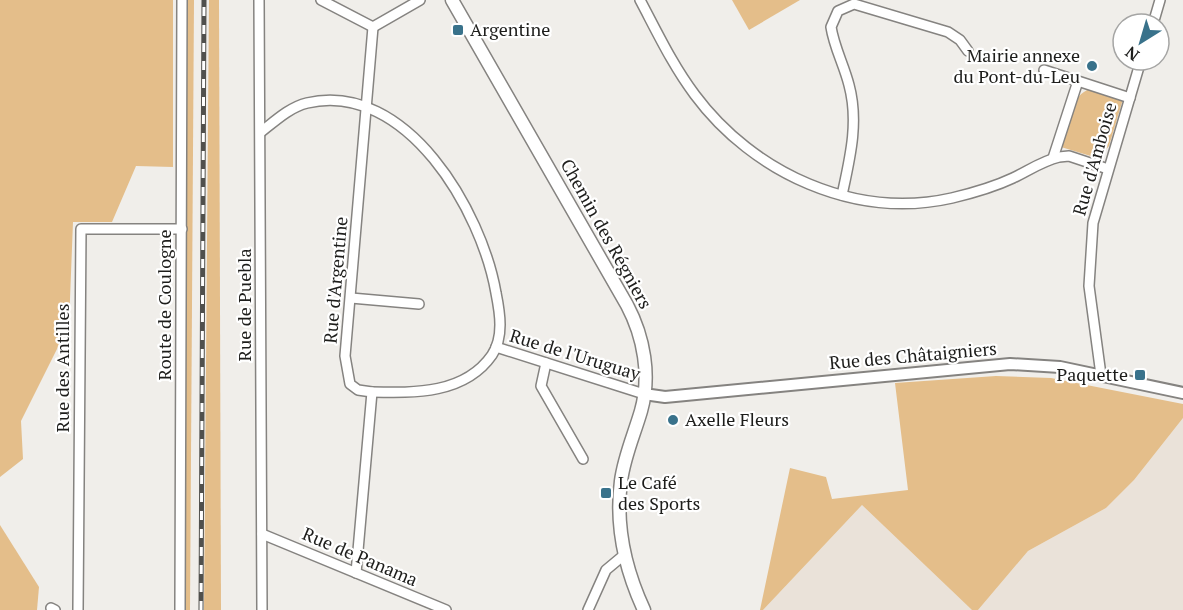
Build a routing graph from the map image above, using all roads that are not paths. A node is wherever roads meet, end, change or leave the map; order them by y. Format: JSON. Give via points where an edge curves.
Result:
{"nodes":[{"id":1,"x":182,"y":0,"type":"edge"},
{"id":2,"x":259,"y":0,"type":"edge"},
{"id":3,"x":321,"y":0,"type":"edge"},
{"id":4,"x":420,"y":0,"type":"edge"},
{"id":5,"x":452,"y":0,"type":"edge"},
{"id":6,"x":640,"y":0,"type":"edge"},
{"id":7,"x":373,"y":27,"type":"junction"},
{"id":8,"x":968,"y":51,"type":"dead end"},
{"id":9,"x":1044,"y":70,"type":"dead end"},
{"id":10,"x":1138,"y":72,"type":"edge"},
{"id":11,"x":1077,"y":81,"type":"junction"},
{"id":12,"x":1130,"y":98,"type":"junction"},
{"id":13,"x":366,"y":107,"type":"junction"},
{"id":14,"x":261,"y":132,"type":"junction"},
{"id":15,"x":1053,"y":158,"type":"junction"},
{"id":16,"x":1108,"y":169,"type":"junction"},
{"id":17,"x":842,"y":195,"type":"junction"},
{"id":18,"x":182,"y":229,"type":"junction"},
{"id":19,"x":351,"y":298,"type":"junction"},
{"id":20,"x":419,"y":304,"type":"dead end"},
{"id":21,"x":496,"y":347,"type":"junction"},
{"id":22,"x":546,"y":363,"type":"junction"},
{"id":23,"x":1101,"y":375,"type":"junction"},
{"id":24,"x":372,"y":392,"type":"junction"},
{"id":25,"x":645,"y":393,"type":"junction"},
{"id":26,"x":1183,"y":393,"type":"edge"},
{"id":27,"x":583,"y":459,"type":"dead end"},
{"id":28,"x":262,"y":534,"type":"junction"},
{"id":29,"x":624,"y":555,"type":"junction"},
{"id":30,"x":356,"y":573,"type":"junction"},
{"id":31,"x":78,"y":610,"type":"edge"},
{"id":32,"x":180,"y":610,"type":"edge"},
{"id":33,"x":262,"y":610,"type":"edge"},
{"id":34,"x":446,"y":610,"type":"edge"},
{"id":35,"x":588,"y":610,"type":"edge"},
{"id":36,"x":644,"y":610,"type":"edge"}],
"edges":[{"from":1,"to":18,"type":"street","name":"Route de Coulogne"},
{"from":2,"to":14,"type":"street","name":"Rue de Puebla"},
{"from":3,"to":7,"type":"street"},
{"from":4,"to":7,"type":"street"},
{"from":5,"to":25,"type":"main road","name":"Chemin des Régniers","via":[[632,314],[644,352]]},
{"from":6,"to":17,"type":"street","via":[[691,89],[728,132],[782,172]]},
{"from":7,"to":13,"type":"street","name":"Rue d'Argentine"},
{"from":8,"to":17,"type":"street","via":[[948,32],[854,4],[838,11],[831,27],[850,86],[854,119]]},
{"from":9,"to":11,"type":"street"},
{"from":10,"to":12,"type":"street","name":"Rue d'Amboise"},
{"from":11,"to":12,"type":"street"},
{"from":11,"to":15,"type":"street"},
{"from":12,"to":16,"type":"street","name":"Rue d'Amboise"},
{"from":13,"to":14,"type":"street","via":[[309,103],[291,110]]},
{"from":13,"to":19,"type":"street","name":"Rue d'Argentine"},
{"from":13,"to":21,"type":"street","via":[[395,124],[425,151],[467,207],[493,273],[500,322]]},
{"from":14,"to":28,"type":"street","name":"Rue de Puebla"},
{"from":15,"to":16,"type":"street","via":[[1069,156]]},
{"from":15,"to":17,"type":"street","via":[[999,184],[950,199],[892,202]]},
{"from":16,"to":23,"type":"street","name":"Rue d'Amboise","via":[[1095,215],[1090,258],[1090,296]]},
{"from":18,"to":31,"type":"street","name":"Rue des Antilles","via":[[81,228]]},
{"from":18,"to":32,"type":"street","name":"Route de Coulogne"},
{"from":19,"to":20,"type":"street"},
{"from":19,"to":24,"type":"street","name":"Rue d'Argentine","via":[[345,357],[347,379],[358,390]]},
{"from":21,"to":22,"type":"street","name":"Rue de l'Uruguay"},
{"from":21,"to":24,"type":"street","via":[[478,369],[453,384],[412,392]]},
{"from":22,"to":25,"type":"street","name":"Rue de l'Uruguay"},
{"from":22,"to":27,"type":"street","via":[[541,386]]},
{"from":23,"to":25,"type":"street","name":"Rue des Châtaigniers","via":[[1046,365],[1001,364],[665,397]]},
{"from":23,"to":26,"type":"street","name":"Rue des Châtaigniers"},
{"from":24,"to":30,"type":"street"},
{"from":25,"to":29,"type":"main road","name":"Chemin des Régniers","via":[[621,482],[619,510]]},
{"from":28,"to":30,"type":"street","name":"Rue de Panama"},
{"from":28,"to":33,"type":"street","name":"Rue de Puebla"},
{"from":29,"to":35,"type":"street","via":[[610,565]]},
{"from":29,"to":36,"type":"main road","name":"Chemin des Régniers"},
{"from":30,"to":34,"type":"street","name":"Rue de Panama"}]}
